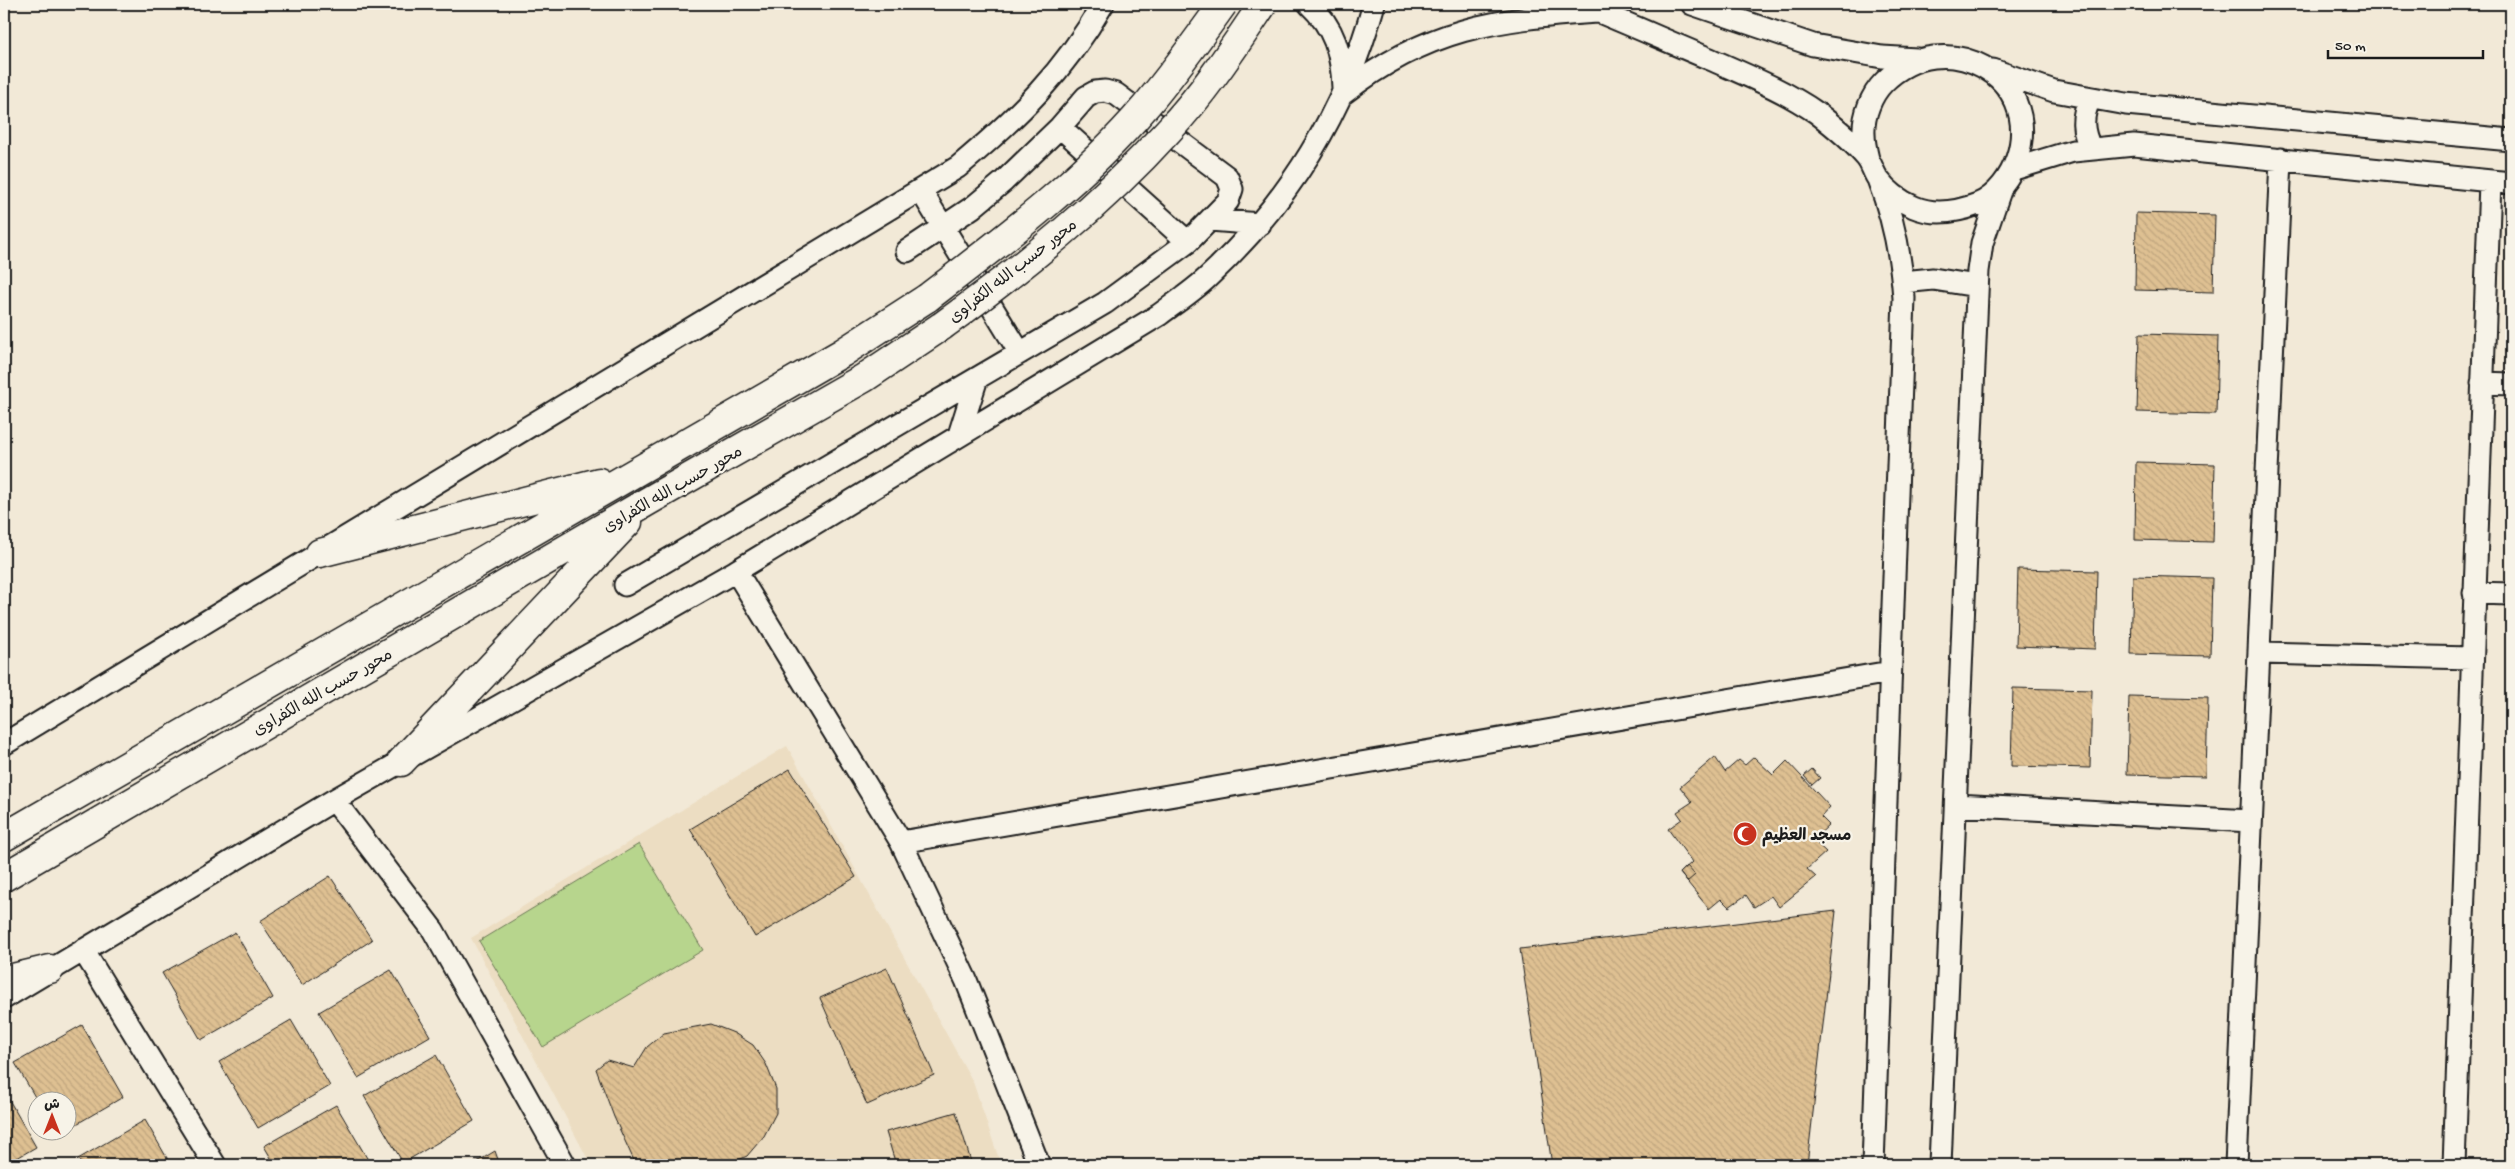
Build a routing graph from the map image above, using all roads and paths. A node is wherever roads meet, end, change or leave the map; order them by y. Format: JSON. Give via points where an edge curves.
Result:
{"nodes":[{"id":1,"x":1090,"y":4,"type":"edge"},
{"id":2,"x":1104,"y":4,"type":"edge"},
{"id":3,"x":1223,"y":4,"type":"edge"},
{"id":4,"x":1263,"y":4,"type":"edge"},
{"id":5,"x":1309,"y":4,"type":"edge"},
{"id":6,"x":1374,"y":4,"type":"edge"},
{"id":7,"x":1692,"y":4,"type":"edge"},
{"id":8,"x":1590,"y":8,"type":"edge"},
{"id":9,"x":1086,"y":34,"type":"junction"},
{"id":10,"x":1918,"y":59,"type":"junction"},
{"id":11,"x":1985,"y":66,"type":"junction"},
{"id":12,"x":1344,"y":93,"type":"junction"},
{"id":13,"x":2090,"y":99,"type":"junction"},
{"id":14,"x":1060,"y":127,"type":"junction"},
{"id":15,"x":2511,"y":140,"type":"edge"},
{"id":16,"x":2091,"y":148,"type":"junction"},
{"id":17,"x":1868,"y":159,"type":"junction"},
{"id":18,"x":2281,"y":159,"type":"junction"},
{"id":19,"x":2014,"y":168,"type":"junction"},
{"id":20,"x":1878,"y":179,"type":"junction"},
{"id":21,"x":2490,"y":182,"type":"junction"},
{"id":22,"x":2511,"y":183,"type":"edge"},
{"id":23,"x":2001,"y":188,"type":"junction"},
{"id":24,"x":921,"y":191,"type":"junction"},
{"id":25,"x":1210,"y":220,"type":"junction"},
{"id":26,"x":1260,"y":224,"type":"junction"},
{"id":27,"x":943,"y":227,"type":"junction"},
{"id":28,"x":1188,"y":242,"type":"junction"},
{"id":29,"x":907,"y":251,"type":"dead end"},
{"id":30,"x":1903,"y":282,"type":"junction"},
{"id":31,"x":1977,"y":286,"type":"junction"},
{"id":32,"x":1020,"y":353,"type":"junction"},
{"id":33,"x":977,"y":378,"type":"junction"},
{"id":34,"x":2482,"y":383,"type":"junction"},
{"id":35,"x":2511,"y":384,"type":"edge"},
{"id":36,"x":959,"y":435,"type":"junction"},
{"id":37,"x":632,"y":473,"type":"junction"},
{"id":38,"x":650,"y":500,"type":"junction"},
{"id":39,"x":320,"y":553,"type":"junction"},
{"id":40,"x":736,"y":571,"type":"junction"},
{"id":41,"x":625,"y":585,"type":"dead end"},
{"id":42,"x":2474,"y":593,"type":"junction"},
{"id":43,"x":2511,"y":594,"type":"edge"},
{"id":44,"x":2259,"y":653,"type":"junction"},
{"id":45,"x":2472,"y":658,"type":"junction"},
{"id":46,"x":1890,"y":672,"type":"junction"},
{"id":47,"x":4,"y":744,"type":"edge"},
{"id":48,"x":400,"y":762,"type":"junction"},
{"id":49,"x":334,"y":800,"type":"junction"},
{"id":50,"x":1956,"y":805,"type":"junction"},
{"id":51,"x":2251,"y":821,"type":"junction"},
{"id":52,"x":4,"y":837,"type":"edge"},
{"id":53,"x":901,"y":842,"type":"junction"},
{"id":54,"x":4,"y":877,"type":"edge"},
{"id":55,"x":83,"y":950,"type":"junction"},
{"id":56,"x":50,"y":969,"type":"junction"},
{"id":57,"x":4,"y":980,"type":"edge"},
{"id":58,"x":4,"y":998,"type":"edge"},
{"id":59,"x":216,"y":1165,"type":"edge"},
{"id":60,"x":565,"y":1165,"type":"edge"},
{"id":61,"x":1039,"y":1165,"type":"edge"},
{"id":62,"x":1873,"y":1165,"type":"edge"},
{"id":63,"x":1940,"y":1165,"type":"edge"},
{"id":64,"x":2236,"y":1165,"type":"edge"},
{"id":65,"x":2454,"y":1165,"type":"edge"}],
"edges":[{"from":1,"to":9,"type":"street"},
{"from":2,"to":9,"type":"street"},
{"from":3,"to":37,"type":"main road","name":"محور حسب الله الكفراوى","bridge":true,"via":[[1144,108],[1033,216],[927,298],[842,353]]},
{"from":4,"to":38,"type":"main road","name":"محور حسب الله الكفراوى","bridge":true,"via":[[1169,131],[1113,188],[1001,282],[864,378]]},
{"from":5,"to":12,"type":"street","via":[[1332,32],[1340,51]]},
{"from":6,"to":12,"type":"street"},
{"from":7,"to":10,"type":"street","via":[[1813,45],[1874,56]]},
{"from":8,"to":12,"type":"street","via":[[1480,25],[1443,36],[1374,70]]},
{"from":8,"to":17,"type":"street","via":[[1776,88],[1816,113]]},
{"from":9,"to":24,"type":"street","via":[[1048,83],[1006,128],[958,167]]},
{"from":10,"to":11,"type":"street","via":[[1940,55],[1964,57]]},
{"from":10,"to":17,"type":"street","via":[[1896,70],[1878,88],[1867,110],[1864,134]]},
{"from":11,"to":13,"type":"street","via":[[2054,91]]},
{"from":11,"to":19,"type":"street","via":[[2003,82],[2022,123],[2021,146]]},
{"from":12,"to":26,"type":"street","via":[[1317,145]]},
{"from":13,"to":15,"type":"street"},
{"from":13,"to":16,"type":"street","via":[[2083,124]]},
{"from":14,"to":25,"type":"street","via":[[1095,92],[1116,94],[1227,177],[1232,195]]},
{"from":14,"to":27,"type":"street","via":[[1003,182]]},
{"from":14,"to":28,"type":"street"},
{"from":16,"to":18,"type":"street","via":[[2134,145]]},
{"from":16,"to":19,"type":"street"},
{"from":17,"to":20,"type":"street"},
{"from":18,"to":21,"type":"street"},
{"from":18,"to":44,"type":"street"},
{"from":19,"to":23,"type":"street"},
{"from":20,"to":23,"type":"street","via":[[1894,196],[1915,207],[1938,212],[1961,210],[1982,202]]},
{"from":20,"to":30,"type":"street","via":[[1898,237]]},
{"from":21,"to":22,"type":"street"},
{"from":21,"to":34,"type":"street"},
{"from":23,"to":31,"type":"street","via":[[1982,243]]},
{"from":24,"to":27,"type":"street"},
{"from":24,"to":39,"type":"street"},
{"from":25,"to":26,"type":"street"},
{"from":25,"to":28,"type":"street"},
{"from":26,"to":36,"type":"street","via":[[1205,280],[1159,315]]},
{"from":27,"to":29,"type":"street"},
{"from":27,"to":32,"type":"street"},
{"from":28,"to":32,"type":"street","via":[[1105,303]]},
{"from":30,"to":31,"type":"street","via":[[1933,278]]},
{"from":30,"to":46,"type":"street"},
{"from":31,"to":50,"type":"street"},
{"from":32,"to":33,"type":"street"},
{"from":33,"to":36,"type":"street"},
{"from":33,"to":41,"type":"street"},
{"from":34,"to":35,"type":"street"},
{"from":34,"to":42,"type":"street"},
{"from":36,"to":40,"type":"street"},
{"from":37,"to":39,"type":"main road"},
{"from":37,"to":52,"type":"main road","name":"محور حسب الله الكفراوى"},
{"from":38,"to":48,"type":"main road"},
{"from":38,"to":54,"type":"main road","name":"محور حسب الله الكفراوى"},
{"from":39,"to":47,"type":"street"},
{"from":40,"to":48,"type":"street"},
{"from":40,"to":53,"type":"street"},
{"from":42,"to":43,"type":"street"},
{"from":42,"to":45,"type":"street"},
{"from":44,"to":45,"type":"street"},
{"from":44,"to":51,"type":"street"},
{"from":45,"to":65,"type":"street"},
{"from":46,"to":53,"type":"street"},
{"from":46,"to":62,"type":"street"},
{"from":48,"to":49,"type":"street"},
{"from":49,"to":55,"type":"street"},
{"from":49,"to":60,"type":"street","via":[[433,930]]},
{"from":50,"to":51,"type":"street"},
{"from":50,"to":63,"type":"street"},
{"from":51,"to":64,"type":"street"},
{"from":53,"to":61,"type":"street","via":[[966,980]]},
{"from":55,"to":56,"type":"street"},
{"from":55,"to":59,"type":"street"},
{"from":56,"to":57,"type":"main road"},
{"from":56,"to":58,"type":"street"}]}
